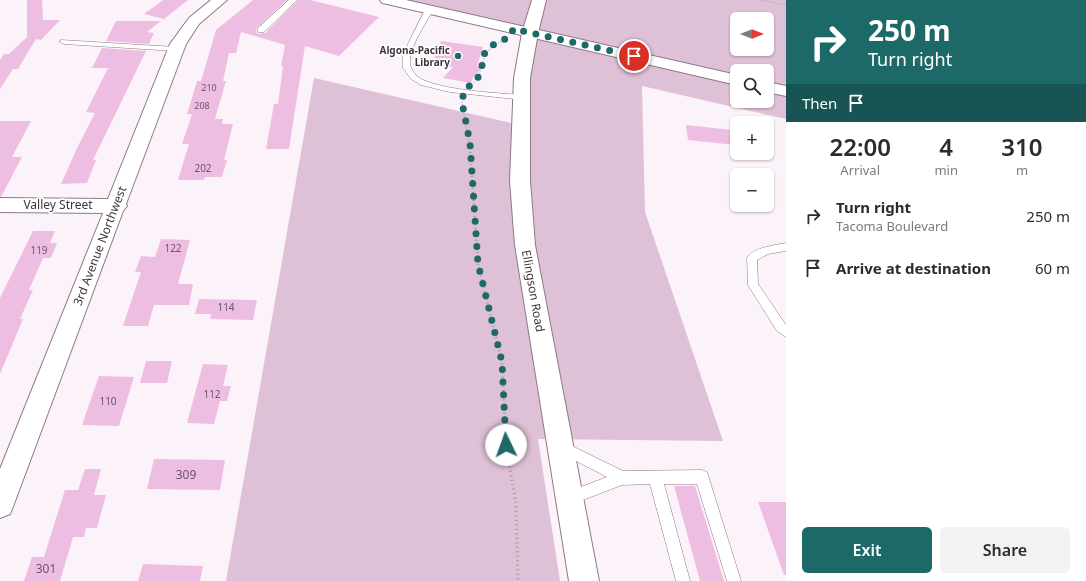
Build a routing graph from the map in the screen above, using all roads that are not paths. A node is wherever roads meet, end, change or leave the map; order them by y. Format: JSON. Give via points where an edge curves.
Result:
{"nodes":[{"id":1,"x":220,"y":0,"type":"edge"},
{"id":2,"x":292,"y":0,"type":"edge"},
{"id":3,"x":387,"y":0,"type":"edge"},
{"id":4,"x":539,"y":0,"type":"edge"},
{"id":5,"x":429,"y":10,"type":"junction"},
{"id":6,"x":261,"y":30,"type":"dead end"},
{"id":7,"x":522,"y":31,"type":"junction"},
{"id":8,"x":64,"y":42,"type":"dead end"},
{"id":9,"x":176,"y":49,"type":"junction"},
{"id":10,"x":730,"y":78,"type":"edge"},
{"id":11,"x":774,"y":88,"type":"edge"},
{"id":12,"x":786,"y":91,"type":"edge"},
{"id":13,"x":521,"y":98,"type":"junction"},
{"id":14,"x":0,"y":205,"type":"edge"},
{"id":15,"x":116,"y":206,"type":"junction"},
{"id":16,"x":786,"y":248,"type":"edge"},
{"id":17,"x":786,"y":332,"type":"edge"},
{"id":18,"x":561,"y":447,"type":"junction"},
{"id":19,"x":656,"y":477,"type":"junction"},
{"id":20,"x":622,"y":478,"type":"junction"},
{"id":21,"x":570,"y":498,"type":"junction"},
{"id":22,"x":0,"y":504,"type":"edge"},
{"id":23,"x":584,"y":581,"type":"edge"},
{"id":24,"x":683,"y":581,"type":"edge"},
{"id":25,"x":734,"y":581,"type":"edge"}],
"edges":[{"from":1,"to":9,"type":"street","name":"3rd Avenue Northwest","via":[[194,20]]},
{"from":2,"to":6,"type":"lane"},
{"from":3,"to":5,"type":"street"},
{"from":4,"to":7,"type":"street","name":"Ellingson Road"},
{"from":5,"to":7,"type":"street"},
{"from":5,"to":13,"type":"lane","via":[[408,54],[406,64],[415,79],[430,86]]},
{"from":7,"to":10,"type":"street"},
{"from":7,"to":13,"type":"street","name":"Ellingson Road"},
{"from":8,"to":9,"type":"lane"},
{"from":9,"to":15,"type":"street","name":"3rd Avenue Northwest"},
{"from":11,"to":12,"type":"street"},
{"from":13,"to":18,"type":"street","name":"Ellingson Road","via":[[520,181],[525,245]]},
{"from":14,"to":15,"type":"street","name":"Valley Street"},
{"from":15,"to":22,"type":"street","name":"3rd Avenue Northwest"},
{"from":16,"to":17,"type":"lane","via":[[766,251],[752,258],[753,285]]},
{"from":18,"to":20,"type":"lane"},
{"from":18,"to":21,"type":"street","name":"Ellingson Road"},
{"from":19,"to":20,"type":"lane"},
{"from":19,"to":24,"type":"lane"},
{"from":19,"to":25,"type":"lane","via":[[702,477]]},
{"from":20,"to":21,"type":"lane"},
{"from":21,"to":23,"type":"street","name":"Ellingson Road"}]}
